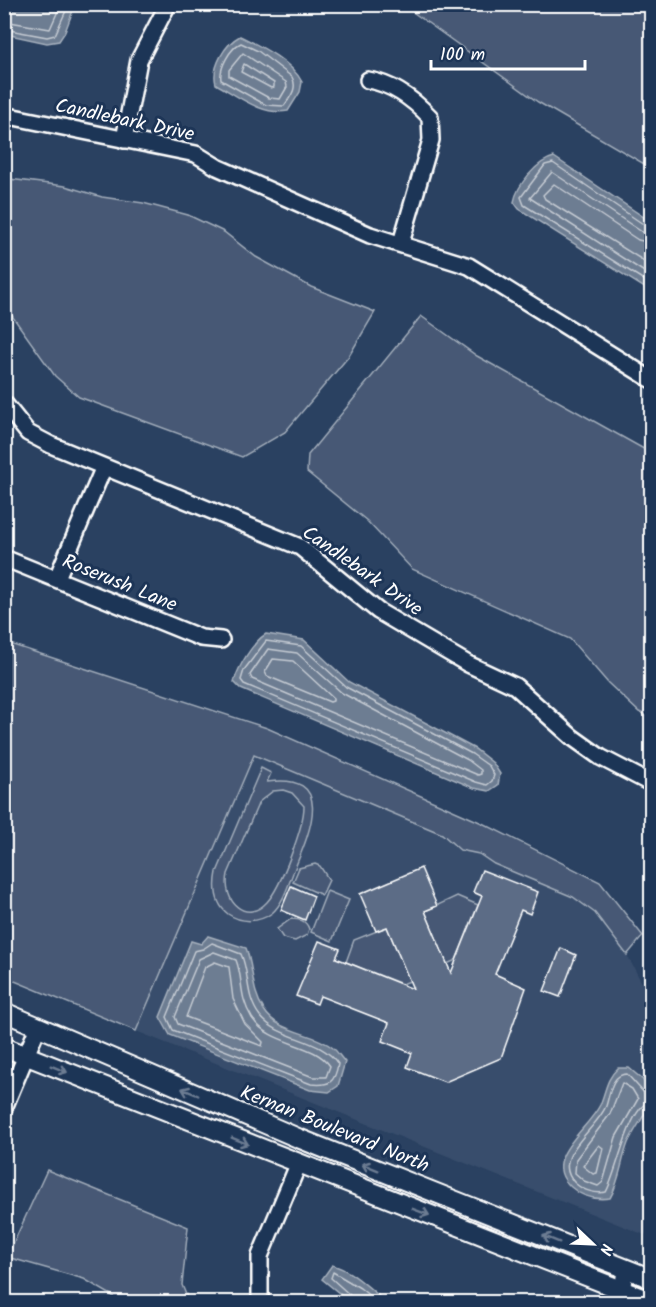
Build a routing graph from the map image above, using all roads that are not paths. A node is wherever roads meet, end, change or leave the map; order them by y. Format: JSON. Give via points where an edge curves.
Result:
{"nodes":[{"id":1,"x":168,"y":4,"type":"edge"},
{"id":2,"x":368,"y":80,"type":"dead end"},
{"id":3,"x":4,"y":116,"type":"edge"},
{"id":4,"x":124,"y":140,"type":"junction"},
{"id":5,"x":402,"y":243,"type":"junction"},
{"id":6,"x":651,"y":380,"type":"edge"},
{"id":7,"x":4,"y":403,"type":"edge"},
{"id":8,"x":103,"y":469,"type":"junction"},
{"id":9,"x":4,"y":558,"type":"edge"},
{"id":10,"x":57,"y":578,"type":"junction"},
{"id":11,"x":221,"y":640,"type":"dead end"},
{"id":12,"x":651,"y":784,"type":"edge"},
{"id":13,"x":4,"y":1012,"type":"edge"},
{"id":14,"x":38,"y":1027,"type":"junction"},
{"id":15,"x":4,"y":1047,"type":"edge"},
{"id":16,"x":26,"y":1055,"type":"junction"},
{"id":17,"x":4,"y":1108,"type":"edge"},
{"id":18,"x":298,"y":1164,"type":"junction"},
{"id":19,"x":625,"y":1269,"type":"junction"},
{"id":20,"x":651,"y":1279,"type":"edge"},
{"id":21,"x":620,"y":1299,"type":"edge"},
{"id":22,"x":260,"y":1302,"type":"edge"},
{"id":23,"x":651,"y":1302,"type":"edge"}],
"edges":[{"from":1,"to":4,"type":"street","via":[[140,60]]},
{"from":2,"to":5,"type":"street","via":[[385,83],[417,103],[430,117],[431,140]]},
{"from":3,"to":4,"type":"street","name":"Candlebark Drive"},
{"from":4,"to":5,"type":"street","name":"Candlebark Drive","via":[[196,154],[334,220]]},
{"from":5,"to":6,"type":"street","name":"Candlebark Drive","via":[[469,266]]},
{"from":7,"to":8,"type":"street","name":"Candlebark Drive","via":[[28,433]]},
{"from":8,"to":10,"type":"street"},
{"from":8,"to":12,"type":"street","name":"Candlebark Drive","via":[[300,547],[378,611],[452,655],[515,686],[572,737]]},
{"from":9,"to":10,"type":"street","name":"Roserush Lane"},
{"from":10,"to":11,"type":"street","name":"Roserush Lane","via":[[201,638]]},
{"from":13,"to":14,"type":"main road","name":"Kernan Boulevard North"},
{"from":14,"to":16,"type":"street"},
{"from":19,"to":14,"type":"main road","name":"Kernan Boulevard North","one_way":true,"via":[[298,1138]]},
{"from":15,"to":16,"type":"main road"},
{"from":16,"to":17,"type":"street"},
{"from":16,"to":18,"type":"main road","one_way":true},
{"from":18,"to":21,"type":"main road","one_way":true},
{"from":18,"to":22,"type":"street","via":[[260,1256]]},
{"from":19,"to":20,"type":"main road","name":"Kernan Boulevard North"},
{"from":19,"to":21,"type":"street"},
{"from":21,"to":23,"type":"main road"}]}
